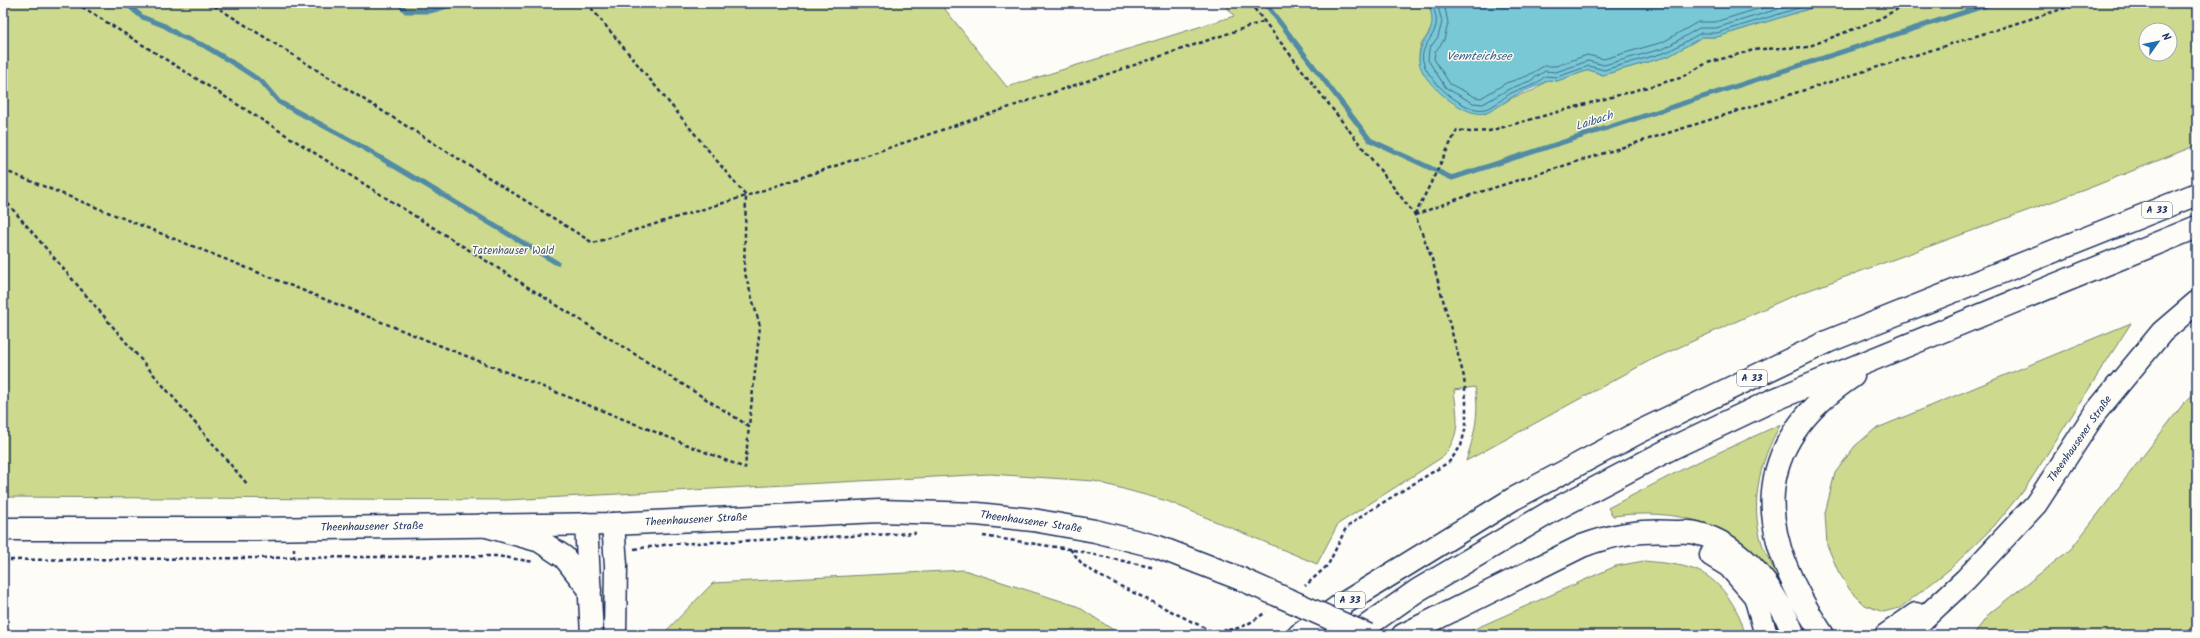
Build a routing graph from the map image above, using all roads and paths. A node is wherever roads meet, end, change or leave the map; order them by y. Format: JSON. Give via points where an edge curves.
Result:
{"nodes":[{"id":1,"x":76,"y":3,"type":"edge"},
{"id":2,"x":210,"y":3,"type":"edge"},
{"id":3,"x":587,"y":3,"type":"edge"},
{"id":4,"x":1250,"y":3,"type":"edge"},
{"id":5,"x":1909,"y":3,"type":"edge"},
{"id":6,"x":2081,"y":3,"type":"edge"},
{"id":7,"x":1265,"y":21,"type":"junction"},
{"id":8,"x":3,"y":170,"type":"edge"},
{"id":9,"x":2197,"y":194,"type":"edge"},
{"id":10,"x":746,"y":196,"type":"junction"},
{"id":11,"x":3,"y":198,"type":"edge"},
{"id":12,"x":1415,"y":215,"type":"junction"},
{"id":13,"x":2197,"y":227,"type":"edge"},
{"id":14,"x":2197,"y":302,"type":"edge"},
{"id":15,"x":1886,"y":354,"type":"junction"},
{"id":16,"x":749,"y":426,"type":"junction"},
{"id":17,"x":248,"y":485,"type":"dead end"},
{"id":18,"x":586,"y":524,"type":"junction"},
{"id":19,"x":614,"y":524,"type":"junction"},
{"id":20,"x":483,"y":525,"type":"junction"},
{"id":21,"x":3,"y":529,"type":"edge"},
{"id":22,"x":1662,"y":531,"type":"junction"},
{"id":23,"x":924,"y":534,"type":"dead end"},
{"id":24,"x":975,"y":535,"type":"dead end"},
{"id":25,"x":1069,"y":549,"type":"junction"},
{"id":26,"x":616,"y":551,"type":"junction"},
{"id":27,"x":564,"y":557,"type":"junction"},
{"id":28,"x":3,"y":560,"type":"edge"},
{"id":29,"x":1161,"y":570,"type":"dead end"},
{"id":30,"x":1966,"y":579,"type":"junction"},
{"id":31,"x":1301,"y":588,"type":"dead end"},
{"id":32,"x":590,"y":590,"type":"junction"},
{"id":33,"x":1270,"y":609,"type":"dead end"},
{"id":34,"x":592,"y":635,"type":"edge"},
{"id":35,"x":615,"y":635,"type":"edge"},
{"id":36,"x":1299,"y":635,"type":"edge"},
{"id":37,"x":1354,"y":635,"type":"edge"},
{"id":38,"x":1368,"y":635,"type":"edge"},
{"id":39,"x":1403,"y":635,"type":"edge"},
{"id":40,"x":1766,"y":635,"type":"edge"},
{"id":41,"x":1794,"y":635,"type":"edge"},
{"id":42,"x":1823,"y":635,"type":"edge"},
{"id":43,"x":1886,"y":635,"type":"edge"},
{"id":44,"x":1906,"y":635,"type":"edge"}],
"edges":[{"from":1,"to":16,"type":"path"},
{"from":2,"to":10,"type":"path","via":[[593,243]]},
{"from":3,"to":10,"type":"path"},
{"from":4,"to":7,"type":"path"},
{"from":5,"to":12,"type":"path","via":[[1877,20],[1807,47],[1761,48],[1707,63],[1680,78],[1490,132],[1457,130]]},
{"from":6,"to":12,"type":"path","via":[[1455,200]]},
{"from":7,"to":10,"type":"path"},
{"from":7,"to":12,"type":"path"},
{"from":8,"to":16,"type":"path","via":[[745,468]]},
{"from":9,"to":36,"type":"main road","number":"A 33","via":[[1829,341],[1641,431],[1513,499],[1338,607]]},
{"from":10,"to":16,"type":"path","via":[[744,270],[760,326]]},
{"from":11,"to":17,"type":"path"},
{"from":12,"to":31,"type":"path","via":[[1432,260],[1464,378],[1466,426],[1461,446],[1449,462],[1346,528],[1328,565],[1314,580]]},
{"from":13,"to":15,"type":"main road","number":"A 33"},
{"from":14,"to":30,"type":"main road","name":"Theenhausener Straße","via":[[2162,332],[2095,413],[2036,504]]},
{"from":15,"to":37,"type":"main road","number":"A 33","via":[[1771,401],[1672,448],[1552,511],[1418,590]]},
{"from":15,"to":42,"type":"main road","via":[[1838,386],[1805,416],[1791,436],[1780,459],[1772,485],[1772,510],[1777,536],[1808,614]]},
{"from":18,"to":19,"type":"main road","name":"Theenhausener Straße"},
{"from":18,"to":20,"type":"main road","name":"Theenhausener Straße"},
{"from":18,"to":32,"type":"main road"},
{"from":19,"to":26,"type":"main road"},
{"from":19,"to":38,"type":"main road","name":"Theenhausener Straße","bridge":true,"via":[[879,511],[977,514],[1033,520],[1095,531],[1158,547],[1241,579]]},
{"from":20,"to":21,"type":"main road","name":"Theenhausener Straße","via":[[256,529]]},
{"from":20,"to":27,"type":"main road","via":[[540,542]]},
{"from":22,"to":39,"type":"main road","via":[[1632,532],[1582,546]]},
{"from":22,"to":40,"type":"main road","via":[[1697,546],[1729,566],[1755,596]]},
{"from":22,"to":41,"type":"main road","via":[[1696,533],[1719,542],[1739,555],[1775,594]]},
{"from":23,"to":26,"type":"path","via":[[672,544]]},
{"from":24,"to":25,"type":"path"},
{"from":25,"to":29,"type":"path"},
{"from":25,"to":33,"type":"path","via":[[1083,565],[1100,576],[1209,630],[1226,631],[1242,628]]},
{"from":26,"to":35,"type":"main road"},
{"from":27,"to":28,"type":"path","via":[[555,565],[498,556]]},
{"from":27,"to":32,"type":"main road"},
{"from":30,"to":43,"type":"main road","name":"Theenhausener Straße"},
{"from":30,"to":44,"type":"main road","name":"Theenhausener Straße"},
{"from":32,"to":34,"type":"main road"}]}
